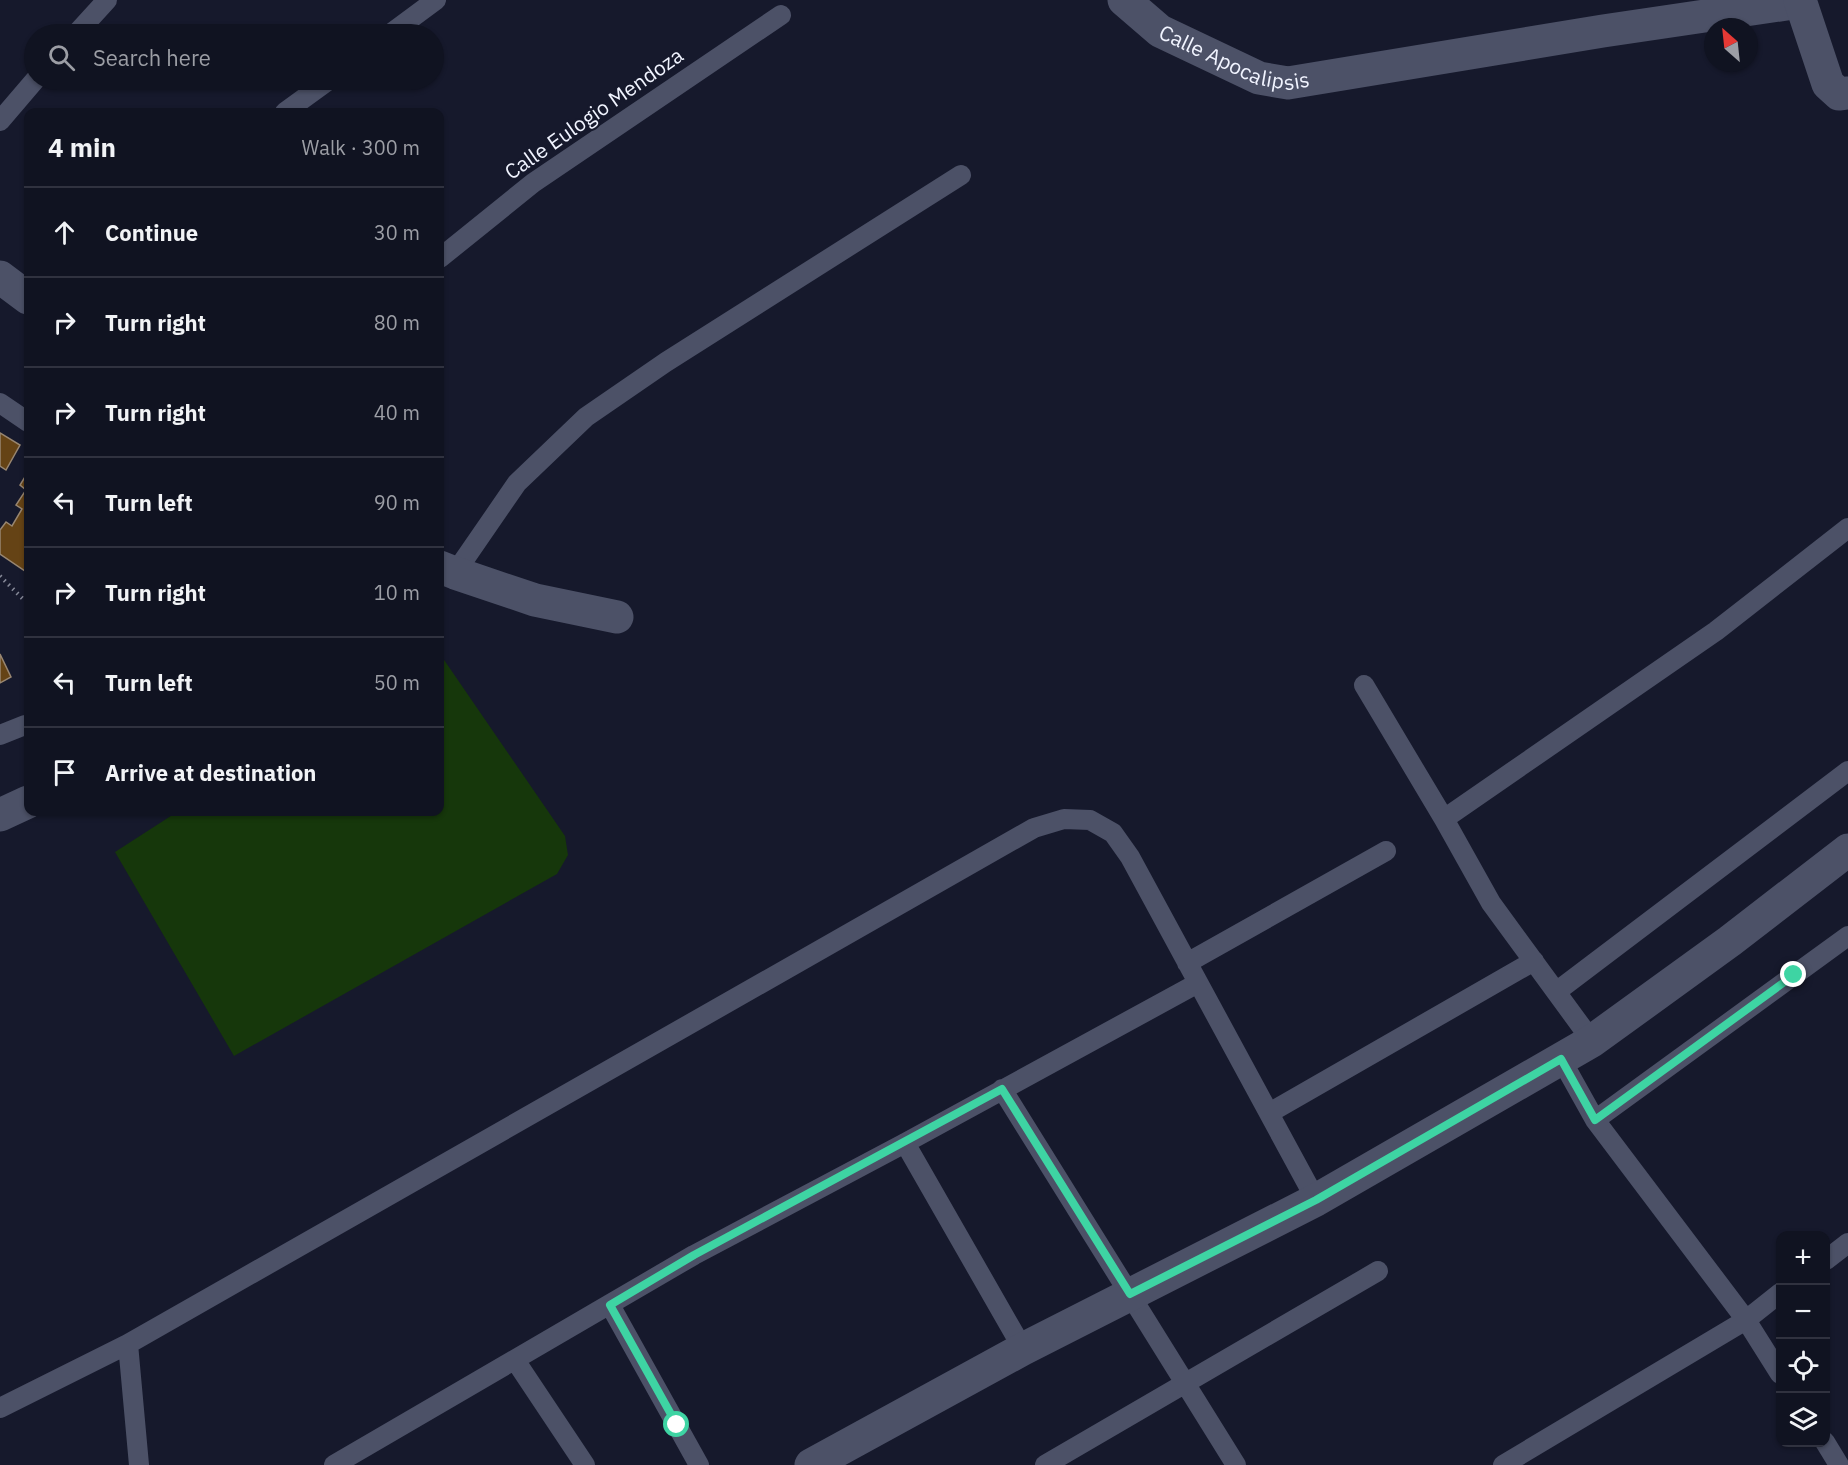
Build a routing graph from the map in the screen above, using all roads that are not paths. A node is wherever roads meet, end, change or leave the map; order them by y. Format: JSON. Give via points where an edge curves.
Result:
{"nodes":[{"id":1,"x":108,"y":0,"type":"edge"},
{"id":2,"x":436,"y":0,"type":"edge"},
{"id":3,"x":1124,"y":0,"type":"edge"},
{"id":4,"x":1800,"y":1,"type":"edge"},
{"id":5,"x":781,"y":15,"type":"dead end"},
{"id":6,"x":85,"y":24,"type":"edge"},
{"id":7,"x":404,"y":24,"type":"edge"},
{"id":8,"x":26,"y":90,"type":"edge"},
{"id":9,"x":316,"y":90,"type":"edge"},
{"id":10,"x":1848,"y":93,"type":"edge"},
{"id":11,"x":291,"y":108,"type":"edge"},
{"id":12,"x":0,"y":121,"type":"edge"},
{"id":13,"x":961,"y":175,"type":"dead end"},
{"id":14,"x":444,"y":255,"type":"edge"},
{"id":15,"x":0,"y":278,"type":"edge"},
{"id":16,"x":24,"y":295,"type":"edge"},
{"id":17,"x":0,"y":403,"type":"edge"},
{"id":18,"x":24,"y":419,"type":"edge"},
{"id":19,"x":1848,"y":528,"type":"edge"},
{"id":20,"x":447,"y":570,"type":"edge"},
{"id":21,"x":617,"y":617,"type":"dead end"},
{"id":22,"x":1364,"y":685,"type":"dead end"},
{"id":23,"x":24,"y":725,"type":"edge"},
{"id":24,"x":0,"y":735,"type":"edge"},
{"id":25,"x":1848,"y":771,"type":"edge"},
{"id":26,"x":24,"y":804,"type":"edge"},
{"id":27,"x":0,"y":815,"type":"edge"},
{"id":28,"x":1444,"y":819,"type":"junction"},
{"id":29,"x":1848,"y":850,"type":"edge"},
{"id":30,"x":1386,"y":851,"type":"dead end"},
{"id":31,"x":1848,"y":936,"type":"edge"},
{"id":32,"x":1533,"y":961,"type":"junction"},
{"id":33,"x":1187,"y":963,"type":"junction"},
{"id":34,"x":1198,"y":983,"type":"junction"},
{"id":35,"x":1557,"y":992,"type":"junction"},
{"id":36,"x":1592,"y":1041,"type":"junction"},
{"id":37,"x":1561,"y":1059,"type":"junction"},
{"id":38,"x":1002,"y":1089,"type":"junction"},
{"id":39,"x":1269,"y":1113,"type":"junction"},
{"id":40,"x":1595,"y":1120,"type":"junction"},
{"id":41,"x":905,"y":1143,"type":"junction"},
{"id":42,"x":1316,"y":1200,"type":"junction"},
{"id":43,"x":1848,"y":1243,"type":"edge"},
{"id":44,"x":1830,"y":1257,"type":"edge"},
{"id":45,"x":1378,"y":1271,"type":"dead end"},
{"id":46,"x":1130,"y":1294,"type":"junction"},
{"id":47,"x":1776,"y":1296,"type":"edge"},
{"id":48,"x":610,"y":1305,"type":"junction"},
{"id":49,"x":1746,"y":1320,"type":"junction"},
{"id":50,"x":128,"y":1344,"type":"junction"},
{"id":51,"x":1023,"y":1349,"type":"junction"},
{"id":52,"x":515,"y":1360,"type":"junction"},
{"id":53,"x":1776,"y":1368,"type":"edge"},
{"id":54,"x":1185,"y":1384,"type":"junction"},
{"id":55,"x":0,"y":1408,"type":"edge"},
{"id":56,"x":1828,"y":1447,"type":"edge"},
{"id":57,"x":139,"y":1465,"type":"edge"},
{"id":58,"x":334,"y":1465,"type":"edge"},
{"id":59,"x":585,"y":1465,"type":"edge"},
{"id":60,"x":699,"y":1465,"type":"edge"},
{"id":61,"x":810,"y":1465,"type":"edge"},
{"id":62,"x":1045,"y":1465,"type":"edge"},
{"id":63,"x":1236,"y":1465,"type":"edge"},
{"id":64,"x":1503,"y":1465,"type":"edge"},
{"id":65,"x":1839,"y":1465,"type":"edge"}],
"edges":[{"from":1,"to":6,"type":"lane"},
{"from":2,"to":7,"type":"lane"},
{"from":3,"to":4,"type":"street","name":"Calle Apocalipsis","via":[[1160,31],[1259,78],[1288,83]]},
{"from":4,"to":10,"type":"street","via":[[1828,84],[1839,94]]},
{"from":5,"to":14,"type":"lane","name":"Calle Eulogio Mendoza","via":[[532,183]]},
{"from":8,"to":12,"type":"lane"},
{"from":9,"to":11,"type":"lane"},
{"from":13,"to":20,"type":"lane","via":[[586,417],[517,483]]},
{"from":15,"to":16,"type":"street"},
{"from":17,"to":18,"type":"lane"},
{"from":19,"to":28,"type":"lane","via":[[1716,631]]},
{"from":20,"to":21,"type":"street","via":[[535,600]]},
{"from":22,"to":28,"type":"lane"},
{"from":23,"to":24,"type":"lane"},
{"from":25,"to":35,"type":"lane"},
{"from":26,"to":27,"type":"street"},
{"from":28,"to":32,"type":"lane","via":[[1491,903]]},
{"from":29,"to":36,"type":"street"},
{"from":30,"to":33,"type":"lane"},
{"from":31,"to":40,"type":"lane"},
{"from":32,"to":35,"type":"lane"},
{"from":32,"to":39,"type":"lane"},
{"from":33,"to":34,"type":"lane"},
{"from":33,"to":50,"type":"lane","via":[[1113,832],[1090,820],[1064,819],[1034,828]]},
{"from":34,"to":38,"type":"lane"},
{"from":34,"to":39,"type":"lane"},
{"from":35,"to":36,"type":"lane"},
{"from":36,"to":37,"type":"street"},
{"from":37,"to":40,"type":"lane"},
{"from":37,"to":42,"type":"street"},
{"from":38,"to":41,"type":"lane"},
{"from":38,"to":46,"type":"lane"},
{"from":39,"to":42,"type":"lane"},
{"from":40,"to":49,"type":"lane"},
{"from":41,"to":48,"type":"lane","via":[[694,1255]]},
{"from":41,"to":51,"type":"lane"},
{"from":42,"to":46,"type":"street"},
{"from":43,"to":44,"type":"lane"},
{"from":45,"to":54,"type":"lane"},
{"from":46,"to":51,"type":"street"},
{"from":46,"to":54,"type":"lane"},
{"from":47,"to":49,"type":"lane"},
{"from":48,"to":52,"type":"lane"},
{"from":48,"to":60,"type":"lane"},
{"from":49,"to":53,"type":"lane"},
{"from":49,"to":64,"type":"lane"},
{"from":50,"to":55,"type":"lane"},
{"from":50,"to":57,"type":"lane"},
{"from":51,"to":61,"type":"street"},
{"from":52,"to":58,"type":"lane"},
{"from":52,"to":59,"type":"lane"},
{"from":54,"to":62,"type":"lane"},
{"from":54,"to":63,"type":"lane"},
{"from":56,"to":65,"type":"lane"}]}
